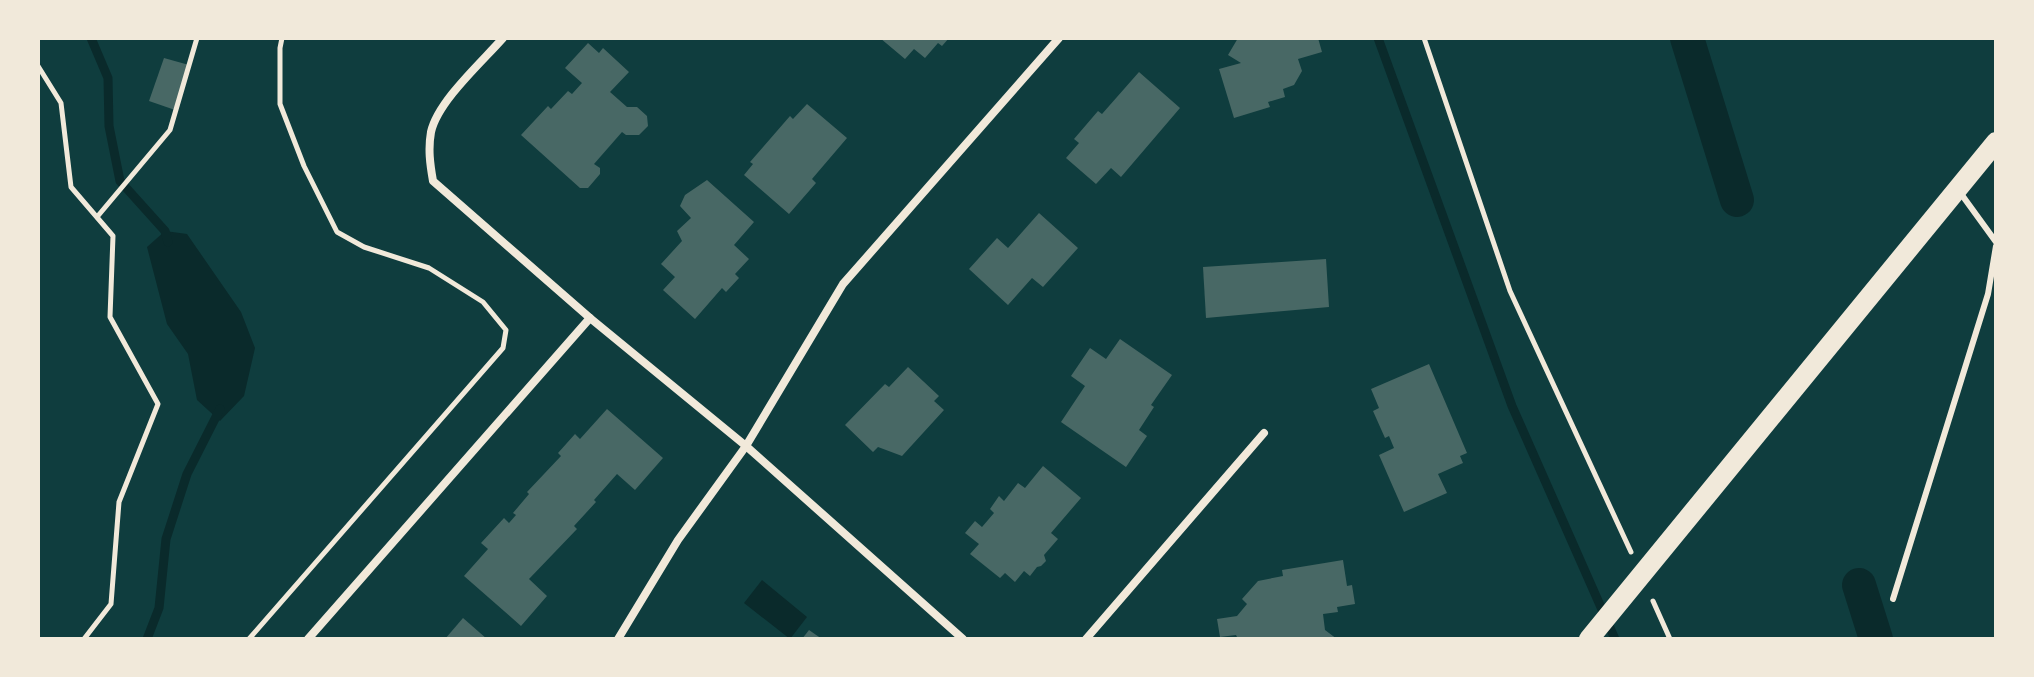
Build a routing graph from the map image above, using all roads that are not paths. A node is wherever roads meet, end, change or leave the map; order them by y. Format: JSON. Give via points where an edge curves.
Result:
{"nodes":[{"id":1,"x":503,"y":38,"type":"edge"},
{"id":2,"x":1059,"y":38,"type":"edge"},
{"id":3,"x":1996,"y":142,"type":"edge"},
{"id":4,"x":1957,"y":188,"type":"junction"},
{"id":5,"x":1996,"y":244,"type":"edge"},
{"id":6,"x":590,"y":318,"type":"junction"},
{"id":7,"x":1264,"y":433,"type":"dead end"},
{"id":8,"x":746,"y":446,"type":"junction"},
{"id":9,"x":1893,"y":599,"type":"dead end"},
{"id":10,"x":308,"y":639,"type":"edge"},
{"id":11,"x":618,"y":639,"type":"edge"},
{"id":12,"x":963,"y":639,"type":"edge"},
{"id":13,"x":1086,"y":639,"type":"edge"},
{"id":14,"x":1589,"y":639,"type":"edge"}],
"edges":[{"from":1,"to":6,"type":"street","via":[[446,103],[432,128],[428,155],[433,181]]},
{"from":2,"to":8,"type":"street","via":[[843,284]]},
{"from":3,"to":4,"type":"main road"},
{"from":4,"to":5,"type":"lane"},
{"from":4,"to":14,"type":"main road"},
{"from":5,"to":9,"type":"lane","via":[[1988,294]]},
{"from":6,"to":8,"type":"street"},
{"from":6,"to":10,"type":"street"},
{"from":7,"to":13,"type":"street"},
{"from":8,"to":11,"type":"street","via":[[678,540]]},
{"from":8,"to":12,"type":"street"}]}
